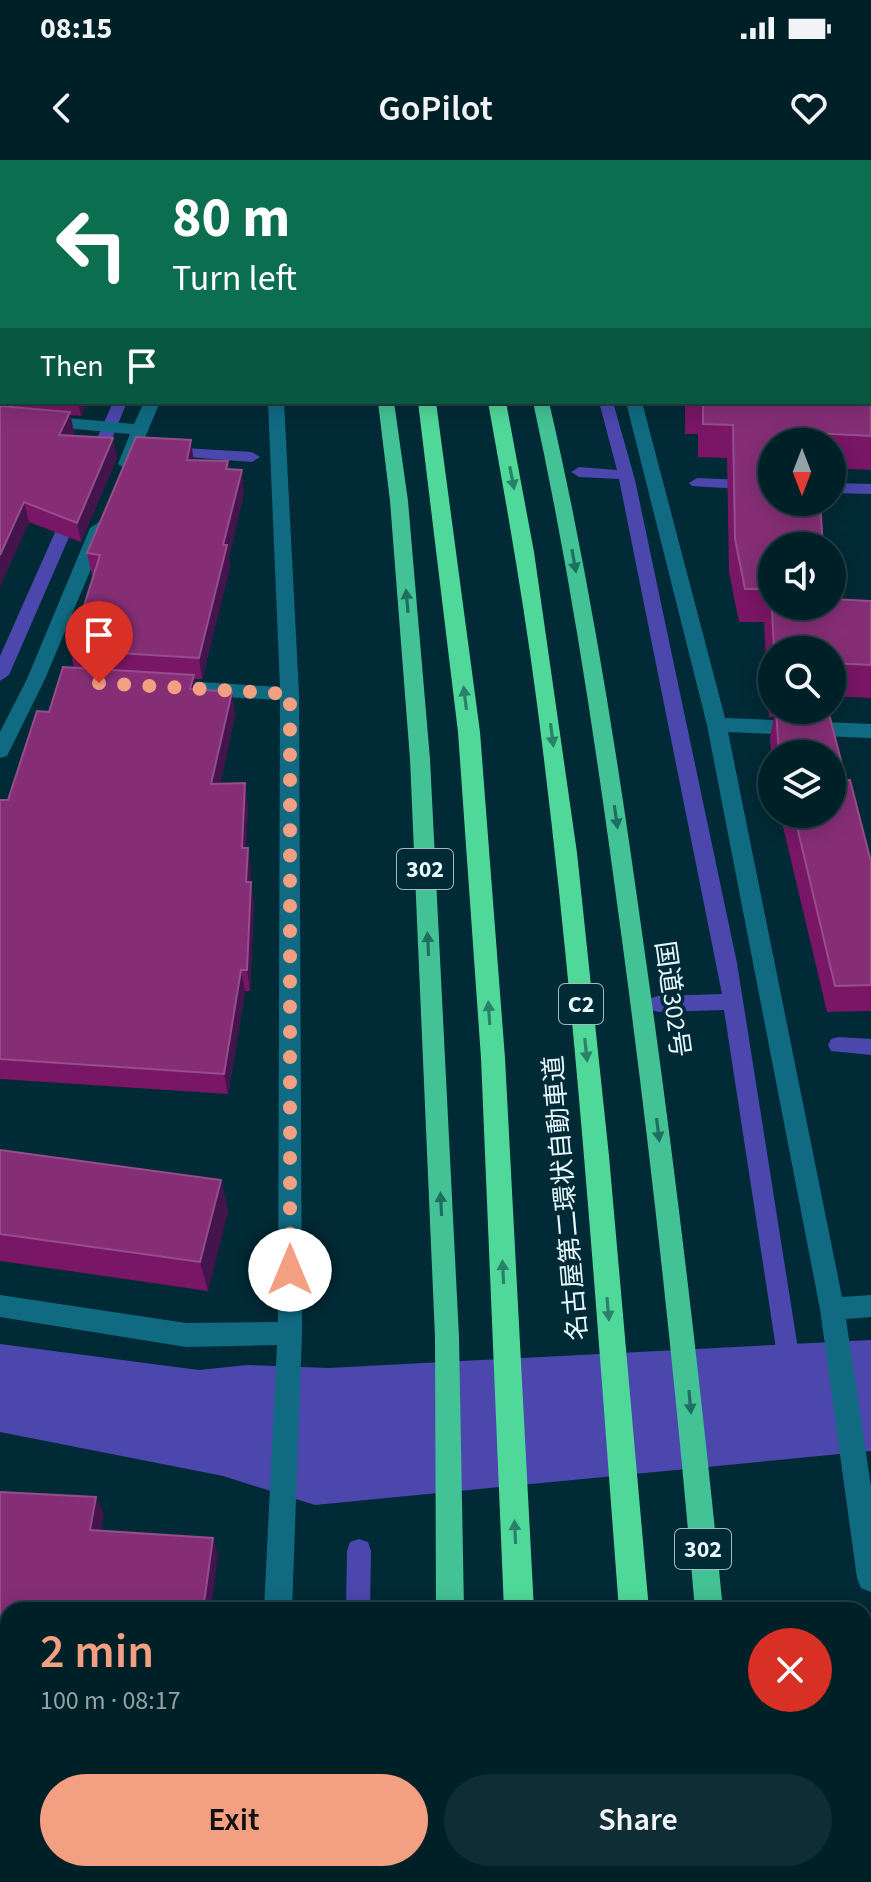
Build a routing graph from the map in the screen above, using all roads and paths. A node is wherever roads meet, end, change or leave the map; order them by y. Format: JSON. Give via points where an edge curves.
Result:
{"nodes":[{"id":1,"x":151,"y":404,"type":"edge"},
{"id":2,"x":276,"y":404,"type":"edge"},
{"id":3,"x":386,"y":404,"type":"edge"},
{"id":4,"x":427,"y":404,"type":"edge"},
{"id":5,"x":497,"y":404,"type":"edge"},
{"id":6,"x":541,"y":404,"type":"edge"},
{"id":7,"x":635,"y":404,"type":"edge"},
{"id":8,"x":0,"y":417,"type":"edge"},
{"id":9,"x":132,"y":429,"type":"junction"},
{"id":10,"x":122,"y":474,"type":"edge"},
{"id":11,"x":103,"y":518,"type":"edge"},
{"id":12,"x":147,"y":685,"type":"edge"},
{"id":13,"x":290,"y":694,"type":"junction"},
{"id":14,"x":717,"y":725,"type":"junction"},
{"id":15,"x":871,"y":731,"type":"edge"},
{"id":16,"x":0,"y":751,"type":"edge"},
{"id":17,"x":0,"y":1306,"type":"edge"},
{"id":18,"x":871,"y":1306,"type":"edge"},
{"id":19,"x":832,"y":1309,"type":"junction"},
{"id":20,"x":290,"y":1333,"type":"junction"},
{"id":21,"x":871,"y":1578,"type":"edge"},
{"id":22,"x":278,"y":1602,"type":"edge"},
{"id":23,"x":450,"y":1602,"type":"edge"},
{"id":24,"x":519,"y":1602,"type":"edge"},
{"id":25,"x":633,"y":1602,"type":"edge"},
{"id":26,"x":708,"y":1602,"type":"edge"}],
"edges":[{"from":1,"to":9,"type":"street"},
{"from":2,"to":13,"type":"street"},
{"from":23,"to":3,"type":"highway","number":"302","one_way":true,"via":[[447,1337],[420,759]]},
{"from":24,"to":4,"type":"highway","one_way":true,"via":[[493,1058],[471,747]]},
{"from":5,"to":25,"type":"highway","name":"名古屋第二環状自動車道","number":"C2","one_way":true,"via":[[551,729],[587,1057]]},
{"from":6,"to":26,"type":"highway","name":"国道302号","number":"302","one_way":true,"via":[[562,491],[605,741],[683,1324]]},
{"from":7,"to":14,"type":"street"},
{"from":8,"to":9,"type":"street"},
{"from":9,"to":10,"type":"street"},
{"from":11,"to":16,"type":"street","via":[[44,680]]},
{"from":12,"to":13,"type":"street"},
{"from":13,"to":20,"type":"street"},
{"from":14,"to":15,"type":"street"},
{"from":14,"to":19,"type":"street"},
{"from":17,"to":20,"type":"street","via":[[186,1335]]},
{"from":18,"to":19,"type":"street"},
{"from":19,"to":21,"type":"street"},
{"from":20,"to":22,"type":"street"}]}
